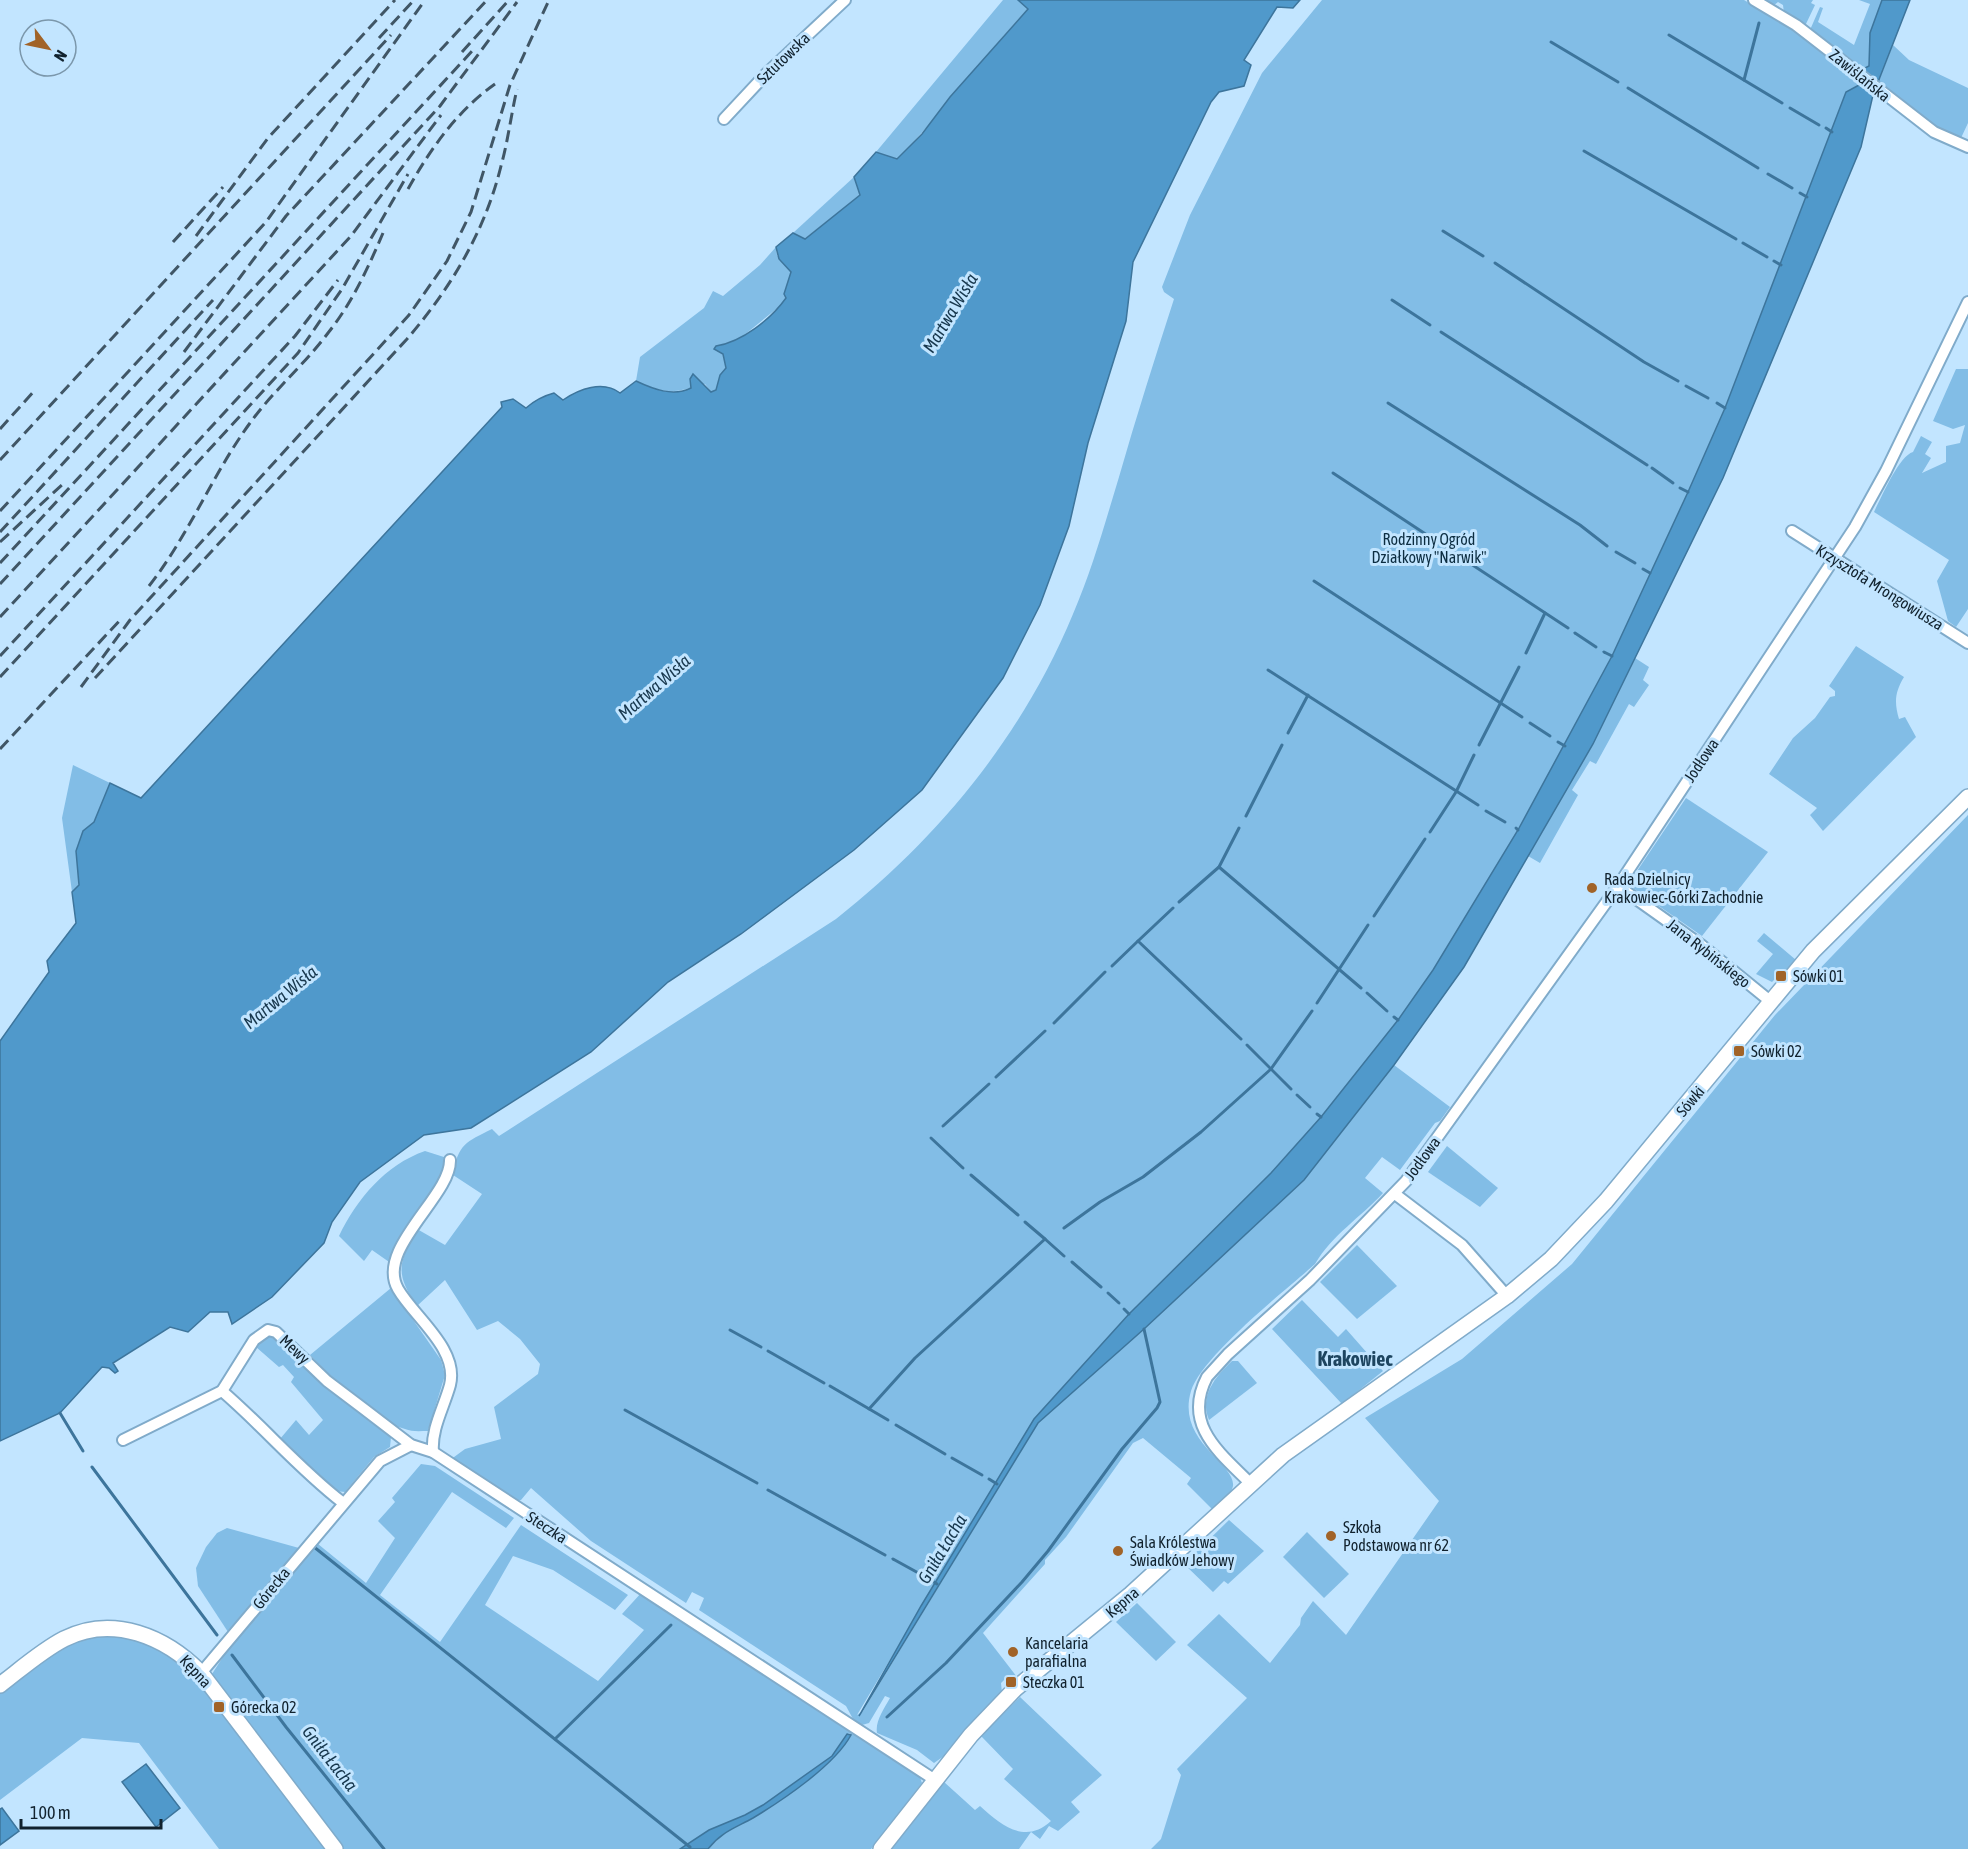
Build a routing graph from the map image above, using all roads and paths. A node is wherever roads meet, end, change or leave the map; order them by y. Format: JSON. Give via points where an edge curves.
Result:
{"nodes":[{"id":1,"x":845,"y":0,"type":"edge"},
{"id":2,"x":1754,"y":0,"type":"edge"},
{"id":3,"x":724,"y":119,"type":"dead end"},
{"id":4,"x":1968,"y":147,"type":"edge"},
{"id":5,"x":1968,"y":302,"type":"edge"},
{"id":6,"x":1792,"y":531,"type":"dead end"},
{"id":7,"x":1836,"y":559,"type":"junction"},
{"id":8,"x":1968,"y":643,"type":"edge"},
{"id":9,"x":1968,"y":797,"type":"edge"},
{"id":10,"x":1618,"y":886,"type":"junction"},
{"id":11,"x":1770,"y":1001,"type":"junction"},
{"id":12,"x":450,"y":1160,"type":"dead end"},
{"id":13,"x":1395,"y":1194,"type":"junction"},
{"id":14,"x":1507,"y":1296,"type":"junction"},
{"id":15,"x":1388,"y":1380,"type":"joint"},
{"id":16,"x":222,"y":1391,"type":"junction"},
{"id":17,"x":123,"y":1440,"type":"dead end"},
{"id":18,"x":411,"y":1445,"type":"junction"},
{"id":19,"x":434,"y":1452,"type":"junction"},
{"id":20,"x":1251,"y":1484,"type":"junction"},
{"id":21,"x":342,"y":1502,"type":"junction"},
{"id":22,"x":201,"y":1673,"type":"junction"},
{"id":23,"x":0,"y":1685,"type":"edge"},
{"id":24,"x":935,"y":1779,"type":"junction"},
{"id":25,"x":335,"y":1849,"type":"edge"},
{"id":26,"x":881,"y":1849,"type":"edge"}],
"edges":[{"from":1,"to":3,"type":"street","name":"Sztutowska"},
{"from":2,"to":4,"type":"street","name":"Zawiślańska","via":[[1796,25],[1934,132]]},
{"from":5,"to":7,"type":"street","name":"Jodłowa","via":[[1886,471]]},
{"from":6,"to":7,"type":"street","name":"Krzysztofa Mrongowiusza"},
{"from":7,"to":8,"type":"street","name":"Krzysztofa Mrongowiusza"},
{"from":7,"to":10,"type":"street","name":"Jodłowa"},
{"from":9,"to":11,"type":"street","name":"Sówki","via":[[1813,951]]},
{"from":10,"to":11,"type":"street","name":"Jana Rybińskiego","via":[[1701,945]]},
{"from":10,"to":13,"type":"street","name":"Jodłowa"},
{"from":11,"to":14,"type":"street","name":"Sówki","via":[[1606,1202],[1551,1259]]},
{"from":12,"to":19,"type":"street","via":[[446,1178],[414,1225],[393,1271],[394,1282],[438,1341],[451,1368],[432,1439]]},
{"from":13,"to":14,"type":"street","name":"Jodłowa","via":[[1462,1245]]},
{"from":13,"to":20,"type":"street","name":"Jodłowa","via":[[1207,1377],[1199,1406],[1203,1428],[1214,1446]]},
{"from":14,"to":15,"type":"street","name":"Sówki"},
{"from":15,"to":20,"type":"street","name":"Kępna"},
{"from":16,"to":17,"type":"street"},
{"from":16,"to":18,"type":"street","name":"Mewy","via":[[258,1335],[272,1330],[327,1381]]},
{"from":16,"to":21,"type":"street","via":[[313,1480]]},
{"from":18,"to":19,"type":"street"},
{"from":18,"to":21,"type":"street","name":"Górecka","via":[[380,1461]]},
{"from":19,"to":24,"type":"street","name":"Steczka"},
{"from":20,"to":24,"type":"street","name":"Kępna","via":[[1131,1594],[1015,1689]]},
{"from":21,"to":22,"type":"street","name":"Górecka"},
{"from":22,"to":23,"type":"street","name":"Kępna","via":[[158,1640],[131,1631],[105,1629],[65,1639]]},
{"from":22,"to":25,"type":"street","name":"Kępna"},
{"from":24,"to":26,"type":"street","name":"Kępna"}]}
